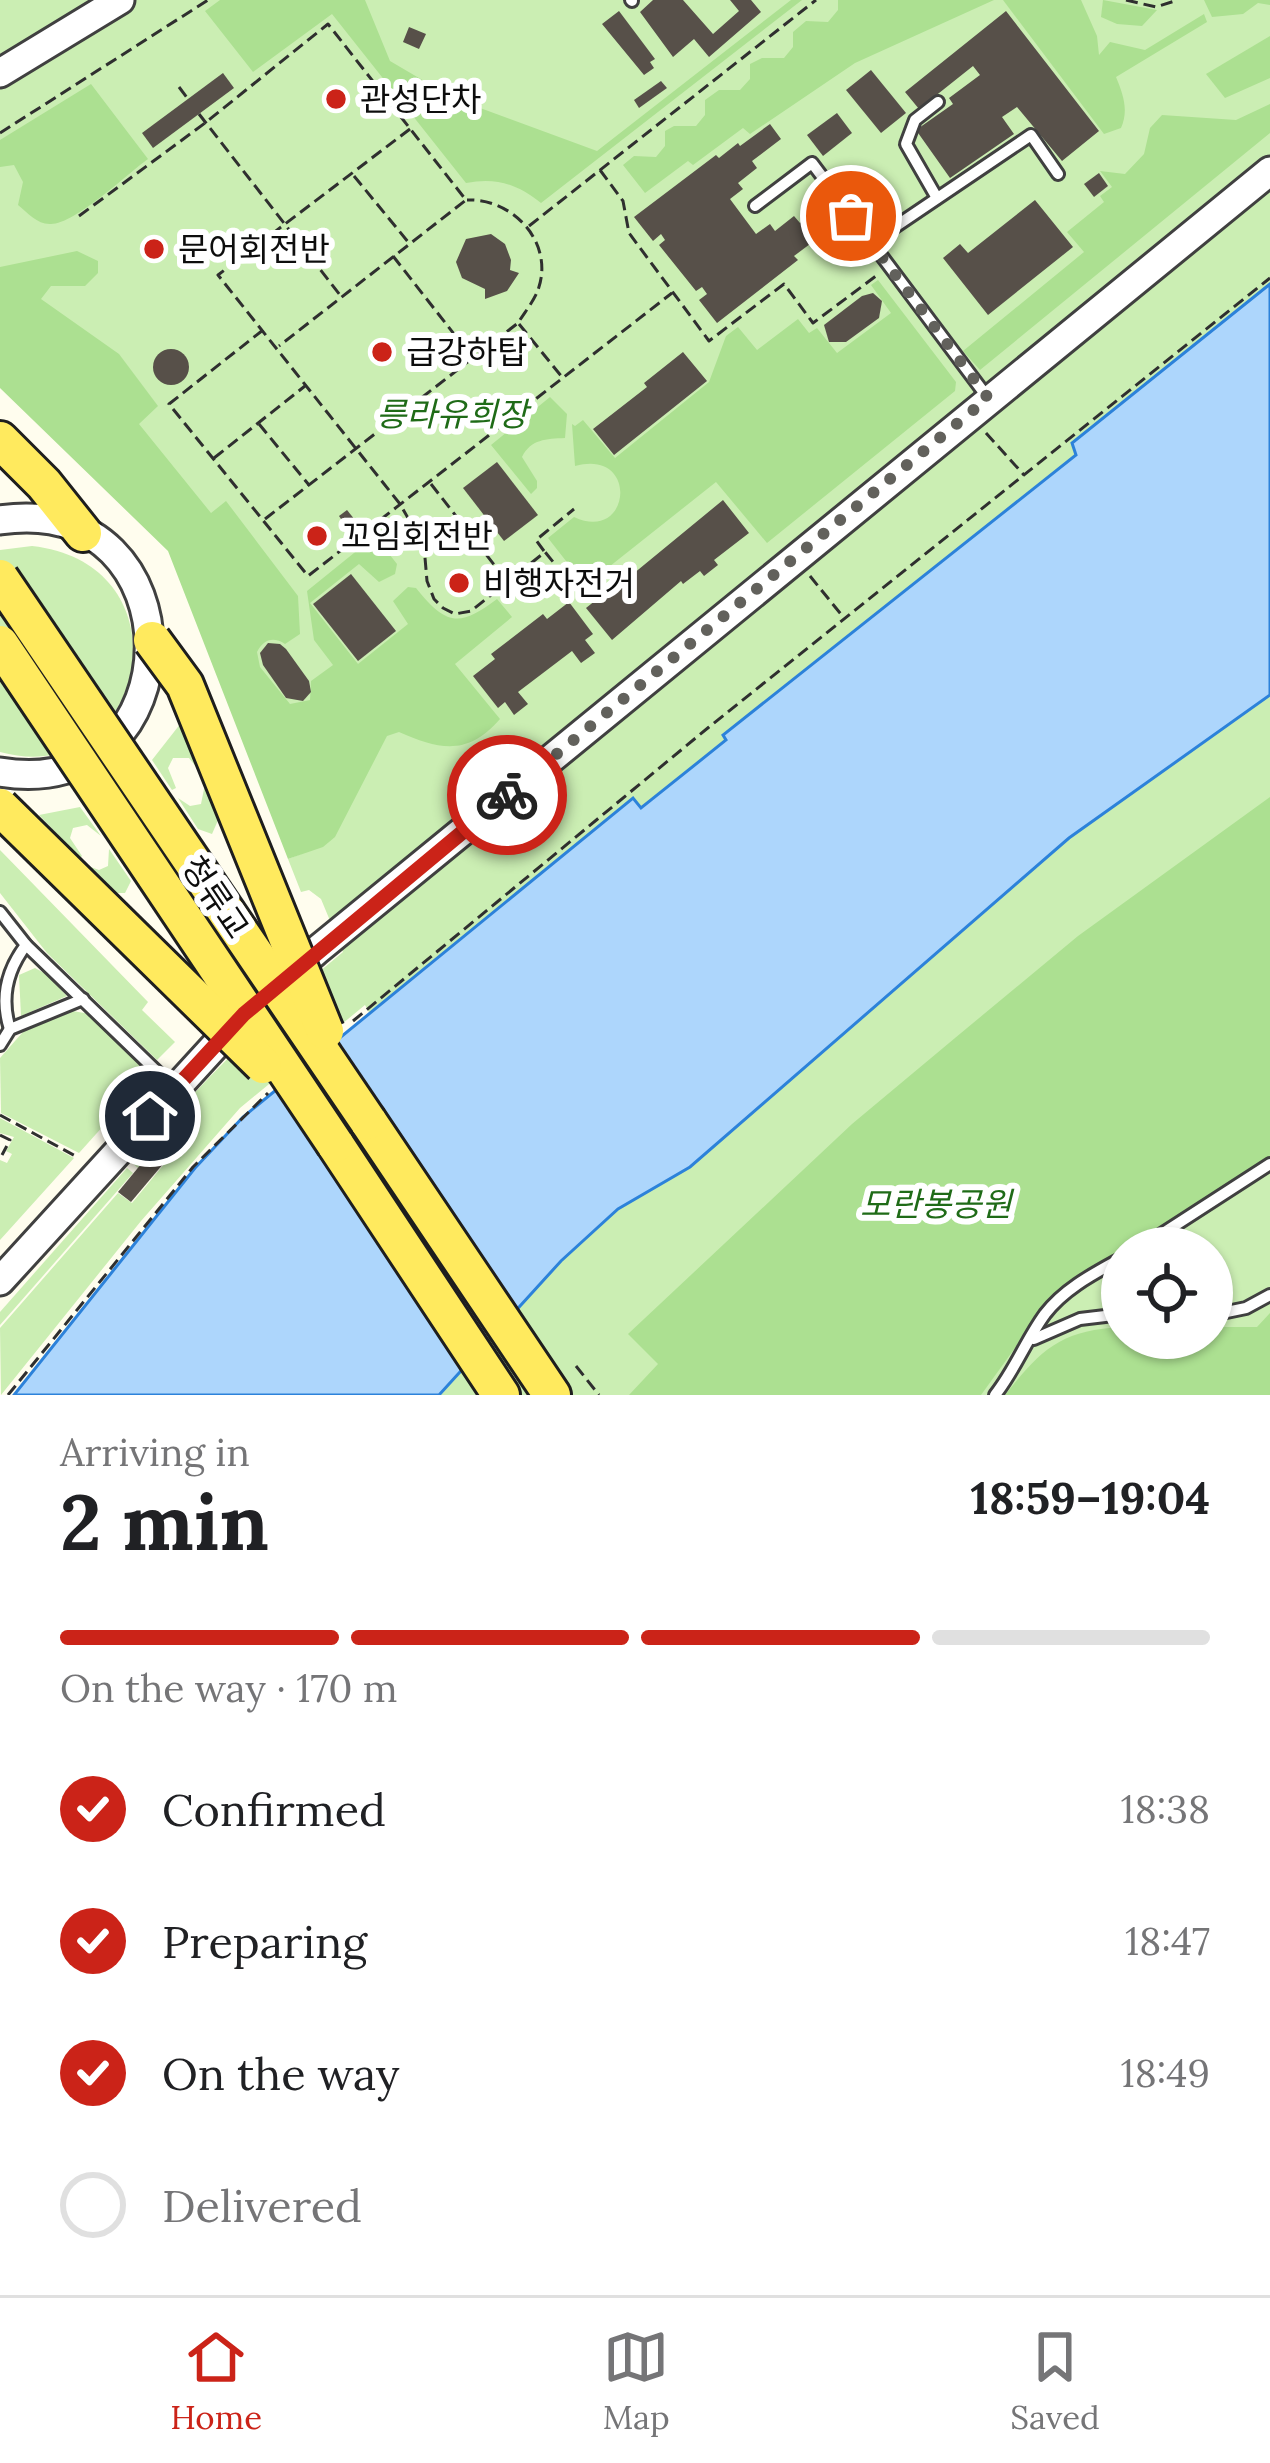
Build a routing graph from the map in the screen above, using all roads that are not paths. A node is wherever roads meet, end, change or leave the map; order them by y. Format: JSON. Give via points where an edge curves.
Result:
{"nodes":[{"id":1,"x":120,"y":0,"type":"edge"},
{"id":2,"x":0,"y":73,"type":"edge"},
{"id":3,"x":938,"y":102,"type":"dead end"},
{"id":4,"x":1270,"y":171,"type":"edge"},
{"id":5,"x":1058,"y":174,"type":"dead end"},
{"id":6,"x":937,"y":198,"type":"junction"},
{"id":7,"x":754,"y":206,"type":"dead end"},
{"id":8,"x":871,"y":243,"type":"junction"},
{"id":9,"x":988,"y":398,"type":"junction"},
{"id":10,"x":0,"y":440,"type":"edge"},
{"id":11,"x":0,"y":520,"type":"edge"},
{"id":12,"x":83,"y":533,"type":"junction"},
{"id":13,"x":0,"y":578,"type":"edge"},
{"id":14,"x":152,"y":640,"type":"junction"},
{"id":15,"x":0,"y":644,"type":"edge"},
{"id":16,"x":0,"y":772,"type":"edge"},
{"id":17,"x":0,"y":807,"type":"edge"},
{"id":18,"x":0,"y":912,"type":"edge"},
{"id":19,"x":26,"y":945,"type":"junction"},
{"id":20,"x":83,"y":999,"type":"junction"},
{"id":21,"x":10,"y":1029,"type":"junction"},
{"id":22,"x":0,"y":1045,"type":"edge"},
{"id":23,"x":174,"y":1088,"type":"junction"},
{"id":24,"x":368,"y":1121,"type":"junction"},
{"id":25,"x":335,"y":1144,"type":"junction"},
{"id":26,"x":1270,"y":1164,"type":"edge"},
{"id":27,"x":1172,"y":1227,"type":"edge"},
{"id":28,"x":1101,"y":1270,"type":"edge"},
{"id":29,"x":0,"y":1281,"type":"edge"},
{"id":30,"x":1270,"y":1295,"type":"edge"},
{"id":31,"x":1233,"y":1311,"type":"edge"},
{"id":32,"x":1101,"y":1316,"type":"edge"},
{"id":33,"x":1030,"y":1342,"type":"junction"},
{"id":34,"x":501,"y":1395,"type":"edge"},
{"id":35,"x":552,"y":1395,"type":"edge"},
{"id":36,"x":995,"y":1395,"type":"edge"}],
"edges":[{"from":1,"to":2,"type":"street"},
{"from":3,"to":6,"type":"lane","via":[[915,120],[906,144]]},
{"from":4,"to":9,"type":"street"},
{"from":5,"to":6,"type":"lane","via":[[1031,135]]},
{"from":6,"to":8,"type":"lane"},
{"from":7,"to":8,"type":"lane","via":[[812,163]]},
{"from":8,"to":9,"type":"lane"},
{"from":9,"to":23,"type":"street","via":[[316,951]]},
{"from":10,"to":12,"type":"main road"},
{"from":11,"to":12,"type":"street","via":[[46,520]]},
{"from":12,"to":14,"type":"street","via":[[132,578]]},
{"from":13,"to":24,"type":"main road","name":"청류교","bridge":true},
{"from":14,"to":16,"type":"street","bridge":true,"via":[[142,695],[110,741],[62,769]]},
{"from":14,"to":24,"type":"main road","bridge":true,"via":[[185,686]]},
{"from":15,"to":25,"type":"main road","name":"청류교","bridge":true},
{"from":17,"to":25,"type":"main road","bridge":true},
{"from":18,"to":19,"type":"lane"},
{"from":19,"to":20,"type":"lane"},
{"from":19,"to":21,"type":"lane","via":[[5,981]]},
{"from":20,"to":21,"type":"lane"},
{"from":20,"to":23,"type":"lane"},
{"from":21,"to":22,"type":"lane"},
{"from":23,"to":29,"type":"street"},
{"from":24,"to":35,"type":"main road","name":"청류교"},
{"from":25,"to":34,"type":"main road","name":"청류교"},
{"from":26,"to":27,"type":"lane"},
{"from":28,"to":33,"type":"lane","via":[[1046,1313]]},
{"from":30,"to":31,"type":"lane"},
{"from":32,"to":33,"type":"lane"},
{"from":33,"to":36,"type":"lane"}]}
